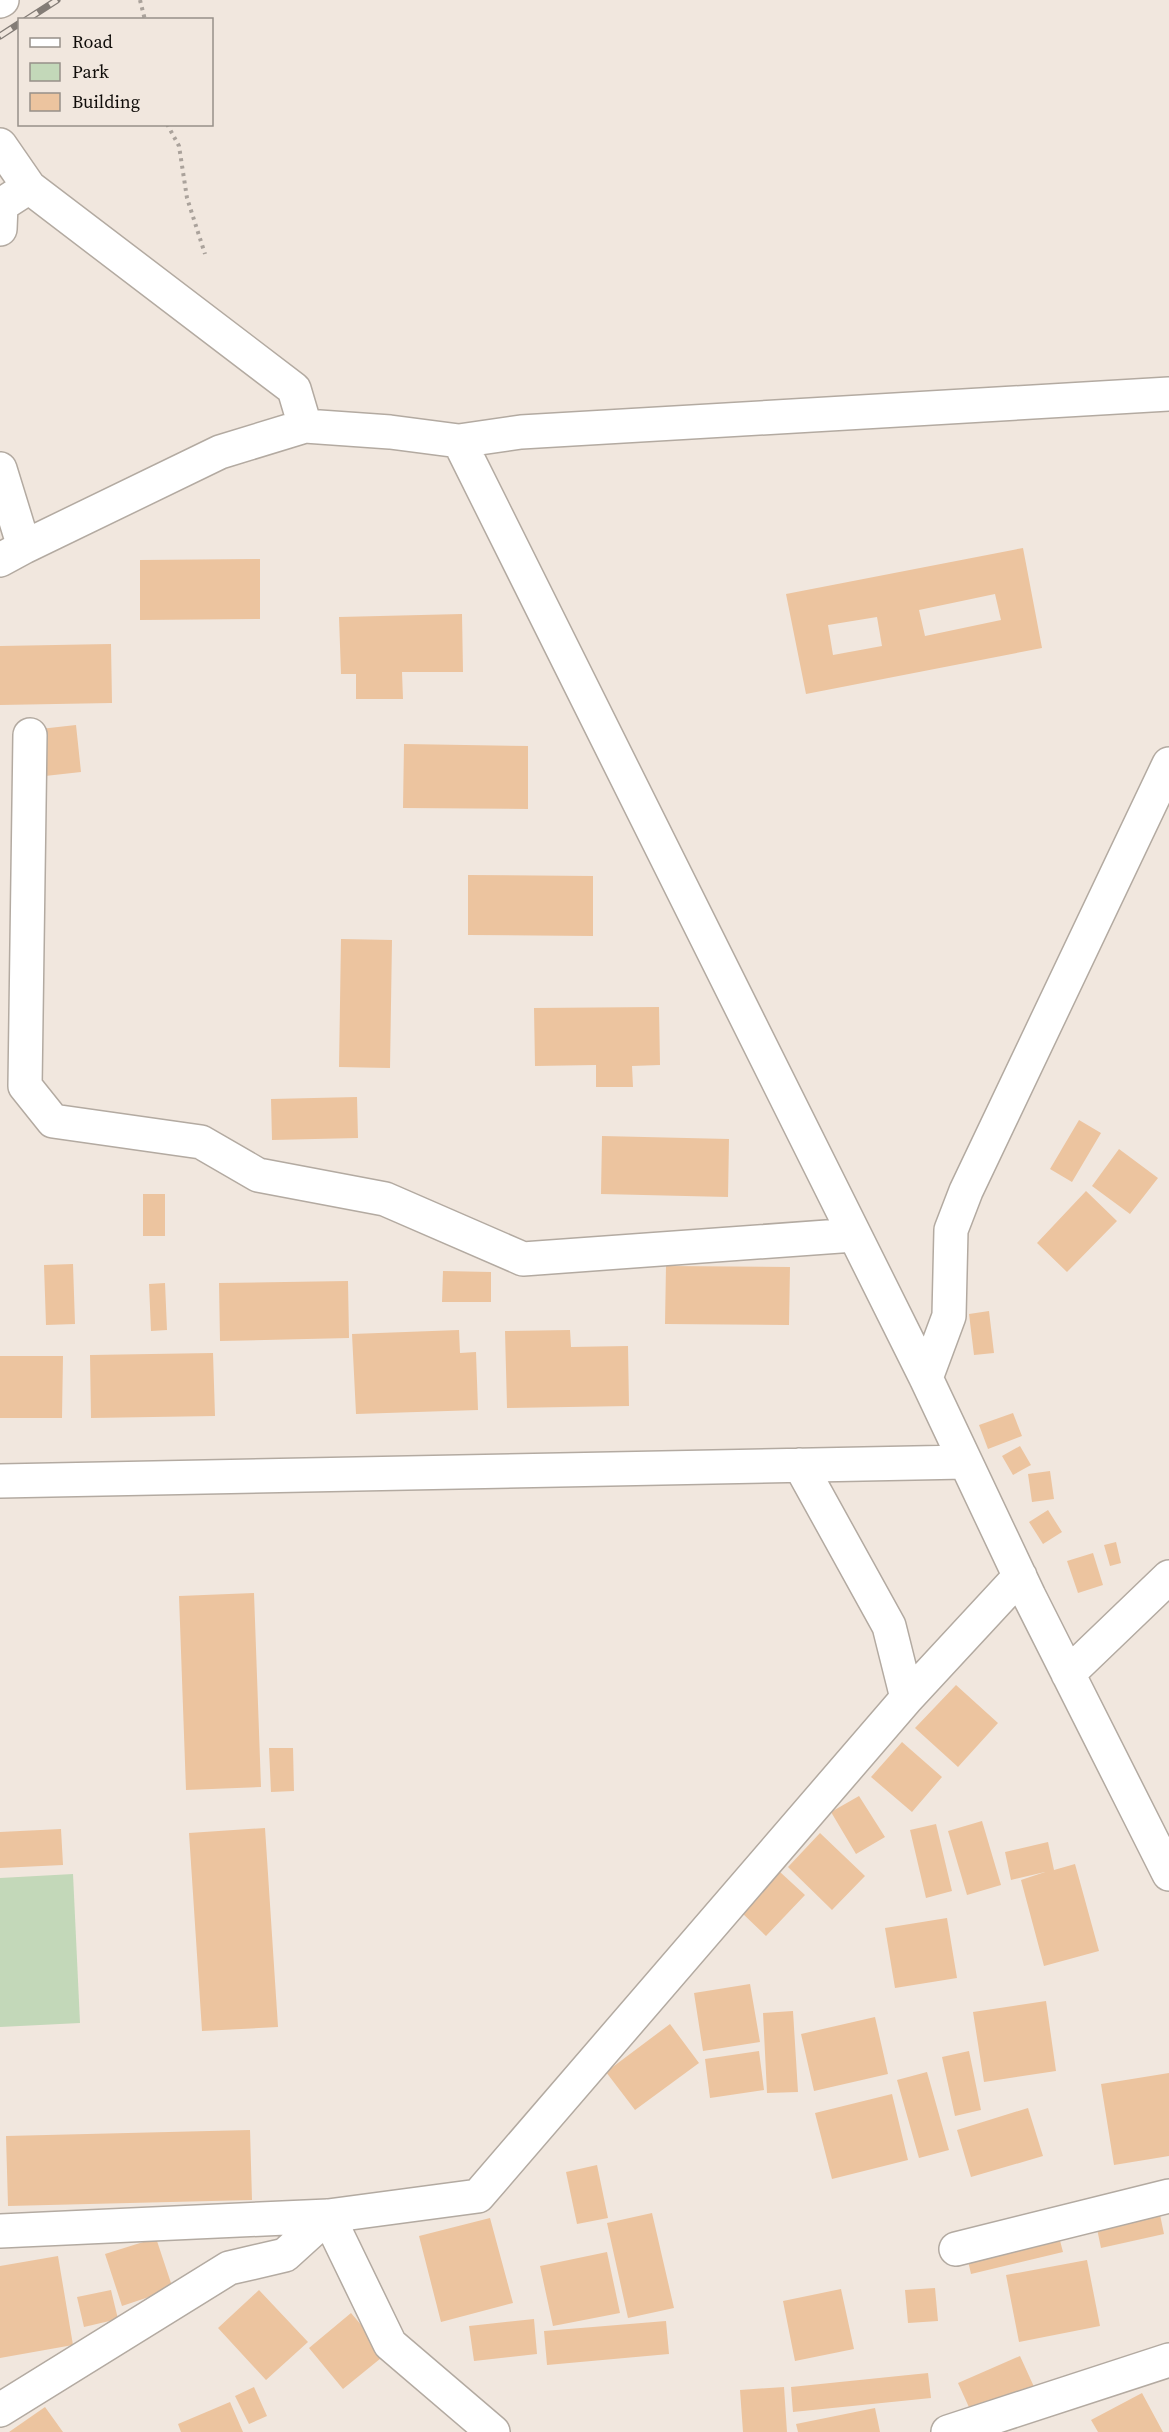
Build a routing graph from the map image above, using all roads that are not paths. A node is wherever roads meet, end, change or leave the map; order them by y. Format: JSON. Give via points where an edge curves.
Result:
{"nodes":[{"id":1,"x":0,"y":145,"type":"edge"},
{"id":2,"x":28,"y":187,"type":"junction"},
{"id":3,"x":0,"y":229,"type":"edge"},
{"id":4,"x":1169,"y":394,"type":"edge"},
{"id":5,"x":305,"y":426,"type":"junction"},
{"id":6,"x":459,"y":441,"type":"junction"},
{"id":7,"x":0,"y":469,"type":"edge"},
{"id":8,"x":12,"y":554,"type":"edge"},
{"id":9,"x":30,"y":735,"type":"dead end"},
{"id":10,"x":1169,"y":764,"type":"edge"},
{"id":11,"x":854,"y":1235,"type":"junction"},
{"id":12,"x":926,"y":1378,"type":"junction"},
{"id":13,"x":965,"y":1462,"type":"junction"},
{"id":14,"x":800,"y":1465,"type":"junction"},
{"id":15,"x":0,"y":1481,"type":"edge"},
{"id":16,"x":1020,"y":1576,"type":"junction"},
{"id":17,"x":1169,"y":1577,"type":"edge"},
{"id":18,"x":1068,"y":1674,"type":"junction"},
{"id":19,"x":907,"y":1698,"type":"junction"},
{"id":20,"x":1169,"y":1874,"type":"edge"},
{"id":21,"x":1169,"y":2196,"type":"edge"},
{"id":22,"x":328,"y":2216,"type":"junction"},
{"id":23,"x":0,"y":2231,"type":"edge"},
{"id":24,"x":956,"y":2249,"type":"dead end"},
{"id":25,"x":1169,"y":2360,"type":"edge"},
{"id":26,"x":0,"y":2410,"type":"edge"},
{"id":27,"x":493,"y":2432,"type":"edge"},
{"id":28,"x":948,"y":2432,"type":"edge"}],
"edges":[{"from":1,"to":2,"type":"street"},
{"from":2,"to":3,"type":"street","via":[[1,206]]},
{"from":2,"to":5,"type":"street","via":[[294,388]]},
{"from":4,"to":6,"type":"street","via":[[521,432]]},
{"from":5,"to":6,"type":"street"},
{"from":5,"to":8,"type":"street","via":[[220,452]]},
{"from":6,"to":11,"type":"street"},
{"from":7,"to":8,"type":"street"},
{"from":9,"to":11,"type":"street","via":[[25,1086],[53,1121],[201,1142],[258,1175],[385,1199],[523,1259]]},
{"from":10,"to":12,"type":"street","via":[[966,1191],[951,1230],[949,1316]]},
{"from":11,"to":12,"type":"street"},
{"from":12,"to":13,"type":"street"},
{"from":13,"to":14,"type":"street"},
{"from":13,"to":16,"type":"street"},
{"from":14,"to":15,"type":"street"},
{"from":14,"to":19,"type":"street","via":[[889,1626]]},
{"from":16,"to":18,"type":"street"},
{"from":16,"to":19,"type":"street"},
{"from":17,"to":18,"type":"street"},
{"from":18,"to":20,"type":"street"},
{"from":19,"to":22,"type":"street","via":[[478,2196]]},
{"from":21,"to":24,"type":"street"},
{"from":22,"to":23,"type":"street"},
{"from":22,"to":26,"type":"street","via":[[285,2255],[229,2268]]},
{"from":22,"to":27,"type":"street","via":[[390,2344]]},
{"from":25,"to":28,"type":"street"}]}
